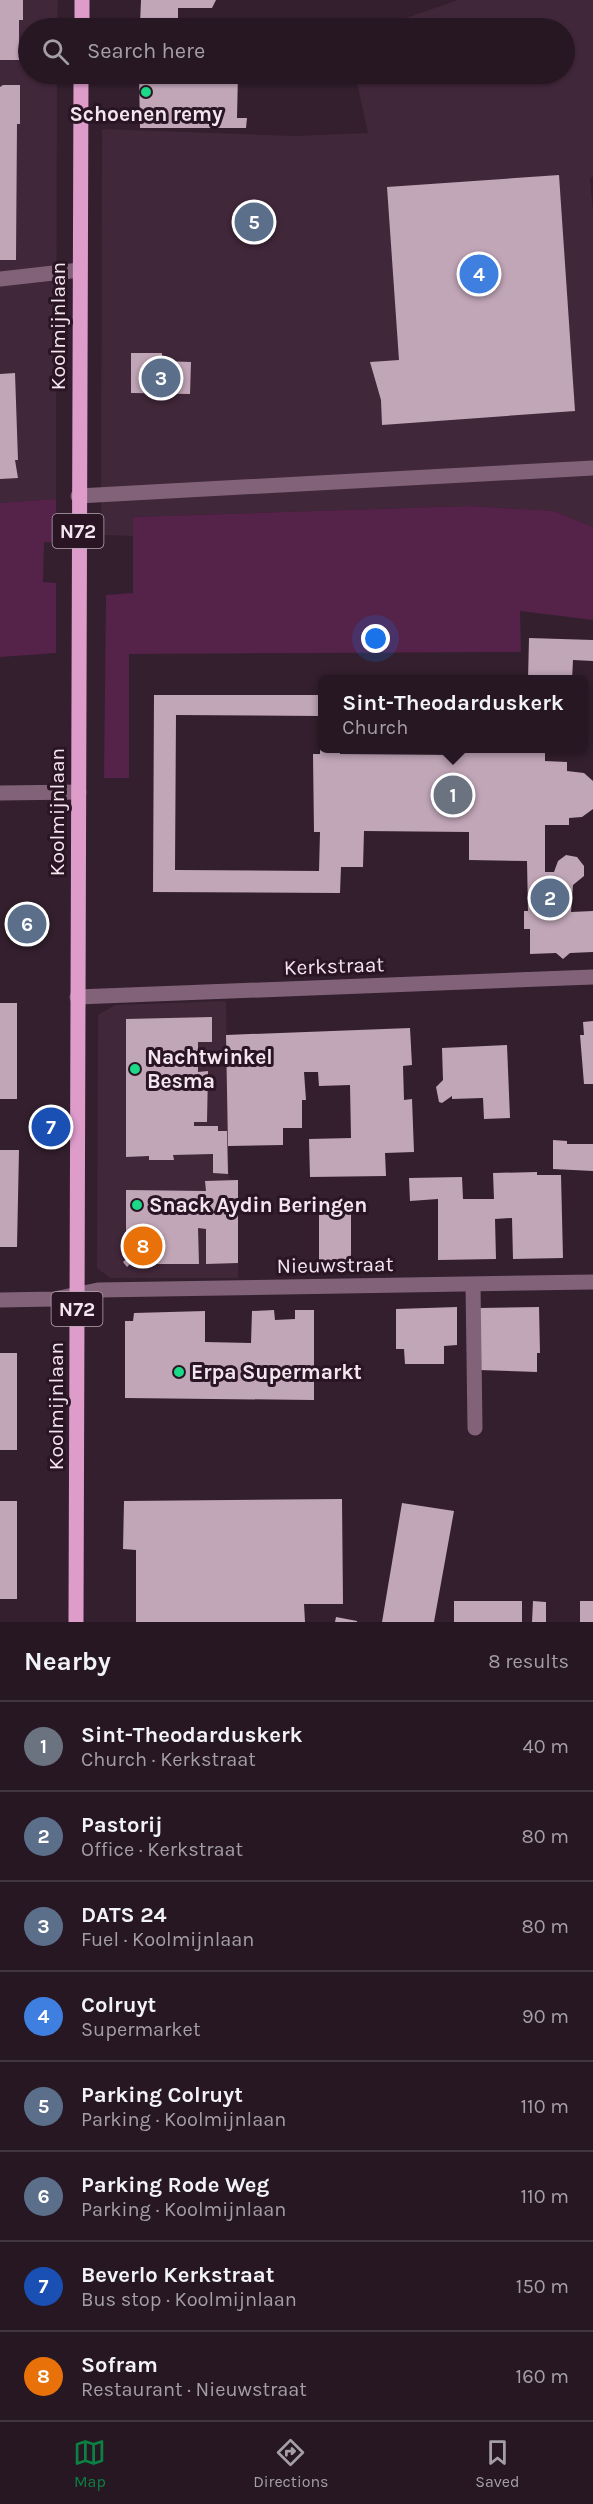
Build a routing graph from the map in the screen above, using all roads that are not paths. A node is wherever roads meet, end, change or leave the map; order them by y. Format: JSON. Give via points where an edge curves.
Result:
{"nodes":[{"id":1,"x":82,"y":0,"type":"edge"},
{"id":2,"x":81,"y":18,"type":"edge"},
{"id":3,"x":81,"y":84,"type":"edge"},
{"id":4,"x":80,"y":270,"type":"junction"},
{"id":5,"x":0,"y":279,"type":"edge"},
{"id":6,"x":593,"y":468,"type":"edge"},
{"id":7,"x":78,"y":496,"type":"junction"},
{"id":8,"x":0,"y":792,"type":"edge"},
{"id":9,"x":79,"y":792,"type":"junction"},
{"id":10,"x":593,"y":977,"type":"edge"},
{"id":11,"x":77,"y":997,"type":"junction"},
{"id":12,"x":593,"y":1282,"type":"edge"},
{"id":13,"x":473,"y":1284,"type":"junction"},
{"id":14,"x":77,"y":1294,"type":"junction"},
{"id":15,"x":0,"y":1300,"type":"edge"},
{"id":16,"x":475,"y":1428,"type":"dead end"},
{"id":17,"x":76,"y":1622,"type":"edge"}],
"edges":[{"from":1,"to":2,"type":"main road"},
{"from":3,"to":4,"type":"main road","name":"Koolmijnlaan","number":"N72"},
{"from":4,"to":5,"type":"street"},
{"from":4,"to":7,"type":"main road","name":"Koolmijnlaan","number":"N72"},
{"from":6,"to":7,"type":"street"},
{"from":7,"to":9,"type":"main road","name":"Koolmijnlaan","number":"N72"},
{"from":8,"to":9,"type":"street"},
{"from":9,"to":11,"type":"main road","name":"Koolmijnlaan","number":"N72"},
{"from":10,"to":11,"type":"street","name":"Kerkstraat"},
{"from":11,"to":14,"type":"main road","name":"Koolmijnlaan","number":"N72"},
{"from":12,"to":13,"type":"street","name":"Nieuwstraat"},
{"from":13,"to":14,"type":"street","name":"Nieuwstraat","via":[[98,1290]]},
{"from":13,"to":16,"type":"street"},
{"from":14,"to":15,"type":"street","name":"Nieuwstraat","via":[[54,1299]]},
{"from":14,"to":17,"type":"main road","name":"Koolmijnlaan","number":"N72"}]}
